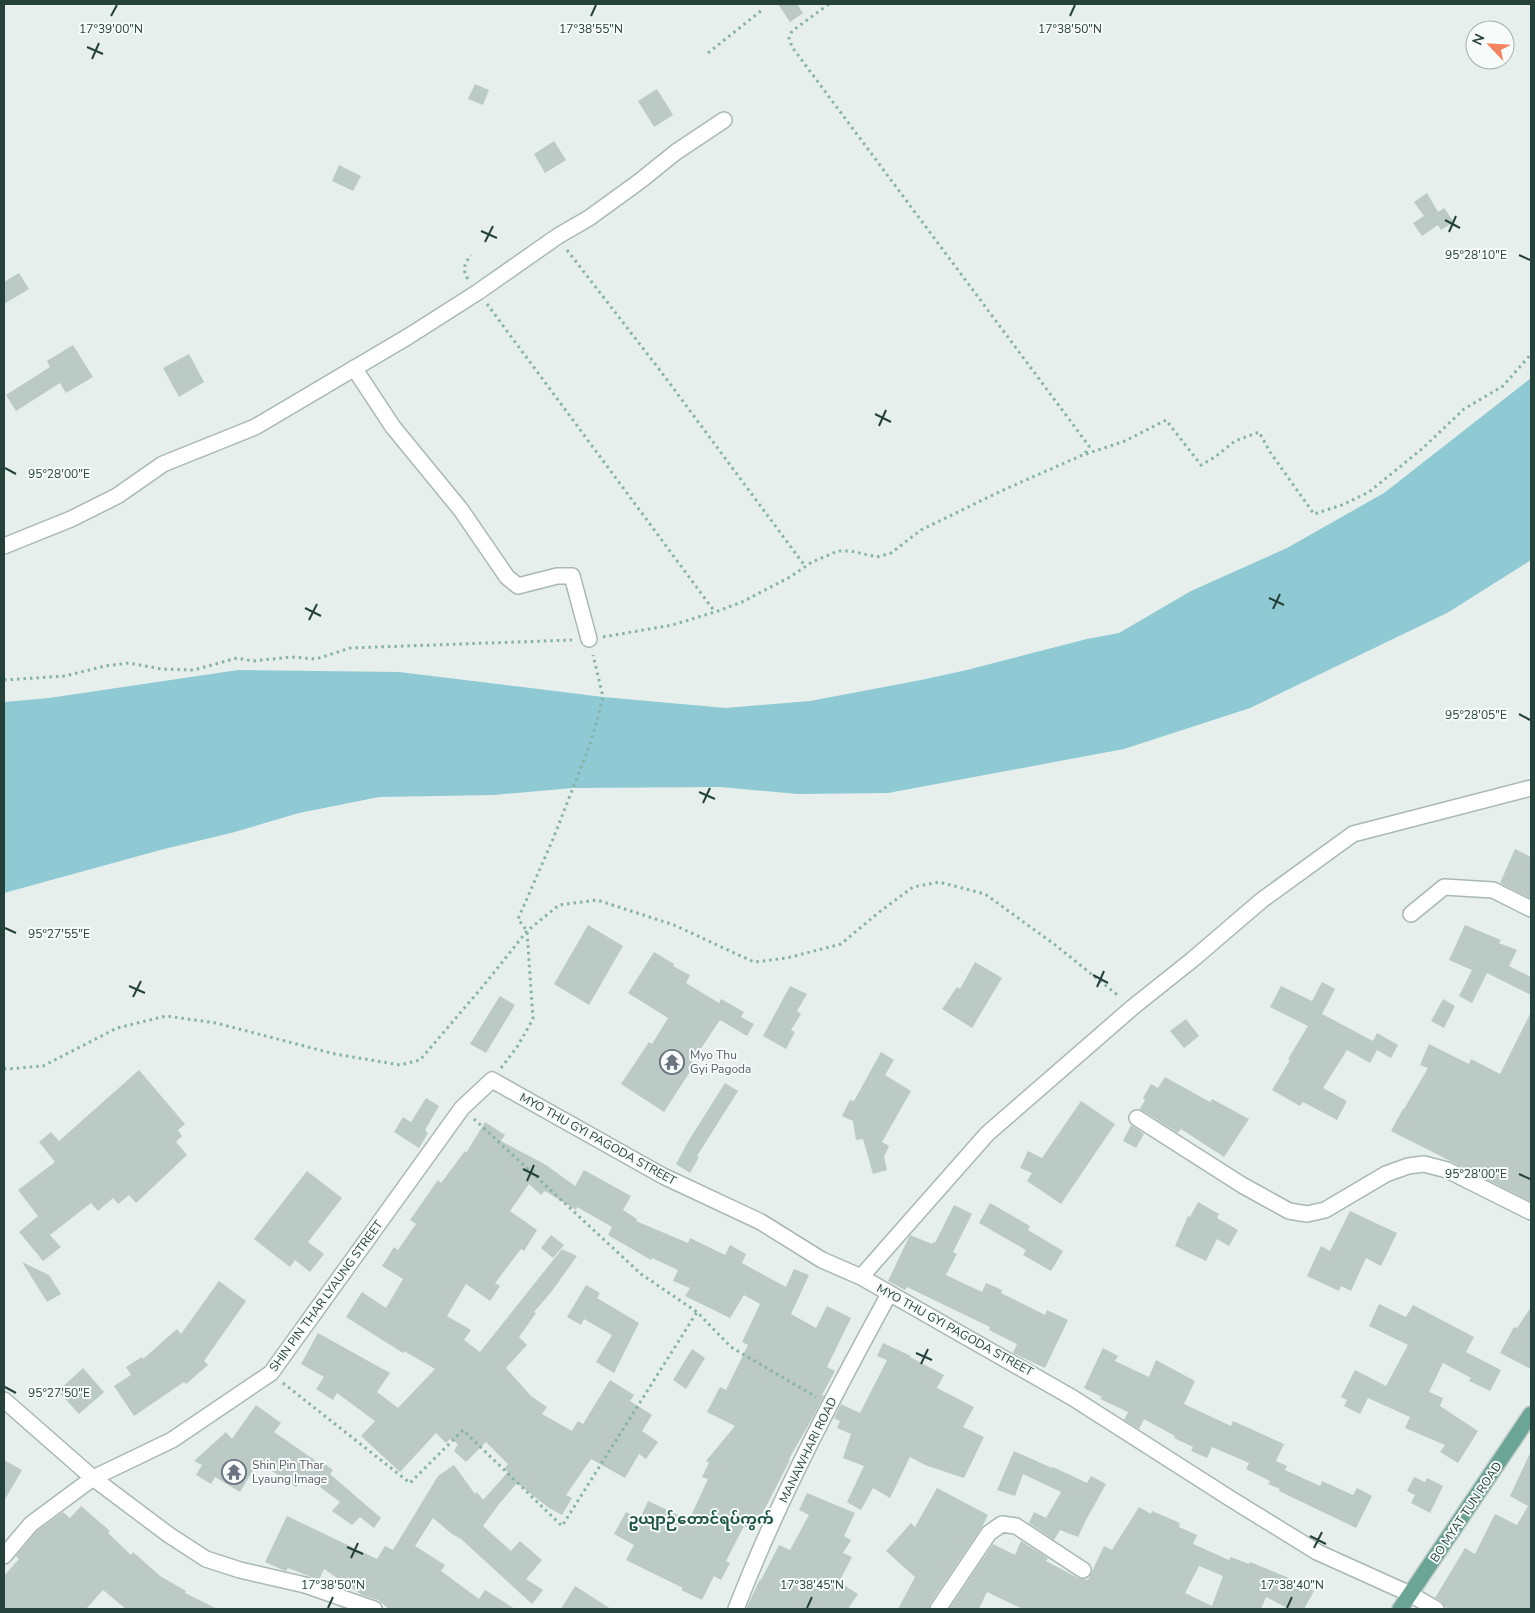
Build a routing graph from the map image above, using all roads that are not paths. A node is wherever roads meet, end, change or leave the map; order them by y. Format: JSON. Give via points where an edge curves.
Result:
{"nodes":[{"id":1,"x":724,"y":120,"type":"dead end"},
{"id":2,"x":354,"y":368,"type":"junction"},
{"id":3,"x":4,"y":546,"type":"edge"},
{"id":4,"x":589,"y":639,"type":"road end"},
{"id":5,"x":1531,"y":788,"type":"edge"},
{"id":6,"x":1531,"y":909,"type":"edge"},
{"id":7,"x":1411,"y":914,"type":"dead end"},
{"id":8,"x":492,"y":1080,"type":"joint"},
{"id":9,"x":1137,"y":1118,"type":"dead end"},
{"id":10,"x":1531,"y":1212,"type":"edge"},
{"id":11,"x":861,"y":1277,"type":"junction"},
{"id":12,"x":889,"y":1294,"type":"junction"},
{"id":13,"x":4,"y":1400,"type":"edge"},
{"id":14,"x":1531,"y":1414,"type":"edge"},
{"id":15,"x":93,"y":1478,"type":"junction"},
{"id":16,"x":4,"y":1556,"type":"edge"},
{"id":17,"x":1082,"y":1570,"type":"dead end"},
{"id":18,"x":1410,"y":1594,"type":"junction"},
{"id":19,"x":374,"y":1609,"type":"edge"},
{"id":20,"x":736,"y":1609,"type":"edge"},
{"id":21,"x":938,"y":1609,"type":"edge"},
{"id":22,"x":1400,"y":1609,"type":"edge"},
{"id":23,"x":1436,"y":1609,"type":"edge"}],
"edges":[{"from":1,"to":2,"type":"street","via":[[589,218],[478,292]]},
{"from":2,"to":3,"type":"street","via":[[255,427],[163,464],[117,496]]},
{"from":2,"to":4,"type":"street","via":[[394,427],[461,510],[508,577],[518,586],[557,576],[572,576]]},
{"from":5,"to":11,"type":"street","via":[[1353,834],[1262,900],[987,1134]]},
{"from":6,"to":7,"type":"street","via":[[1493,890],[1444,887]]},
{"from":8,"to":11,"type":"street","name":"MYO THU GYI PAGODA STREET","via":[[663,1176],[761,1222],[822,1260]]},
{"from":8,"to":15,"type":"street","name":"SHIN PIN THAR LYAUNG STREET","via":[[462,1108],[271,1373],[172,1440]]},
{"from":9,"to":10,"type":"street","via":[[1289,1211],[1307,1214],[1325,1210],[1386,1174],[1424,1164],[1447,1170]]},
{"from":11,"to":12,"type":"street","name":"MYO THU GYI PAGODA STREET"},
{"from":12,"to":18,"type":"street","name":"MYO THU GYI PAGODA STREET","via":[[1074,1398],[1317,1552]]},
{"from":12,"to":20,"type":"street","name":"MANAWHARI ROAD","via":[[829,1404],[753,1565]]},
{"from":13,"to":15,"type":"street"},
{"from":14,"to":18,"type":"main road","name":"BO MYAT TUN ROAD"},
{"from":15,"to":16,"type":"street","name":"SHIN PIN THAR LYAUNG STREET","via":[[31,1524]]},
{"from":15,"to":19,"type":"street","via":[[206,1559],[305,1585]]},
{"from":17,"to":21,"type":"street","via":[[1016,1526],[1002,1524],[989,1533]]},
{"from":18,"to":22,"type":"main road","name":"BO MYAT TUN ROAD"},
{"from":18,"to":23,"type":"street","name":"MYO THU GYI PAGODA STREET"}]}
